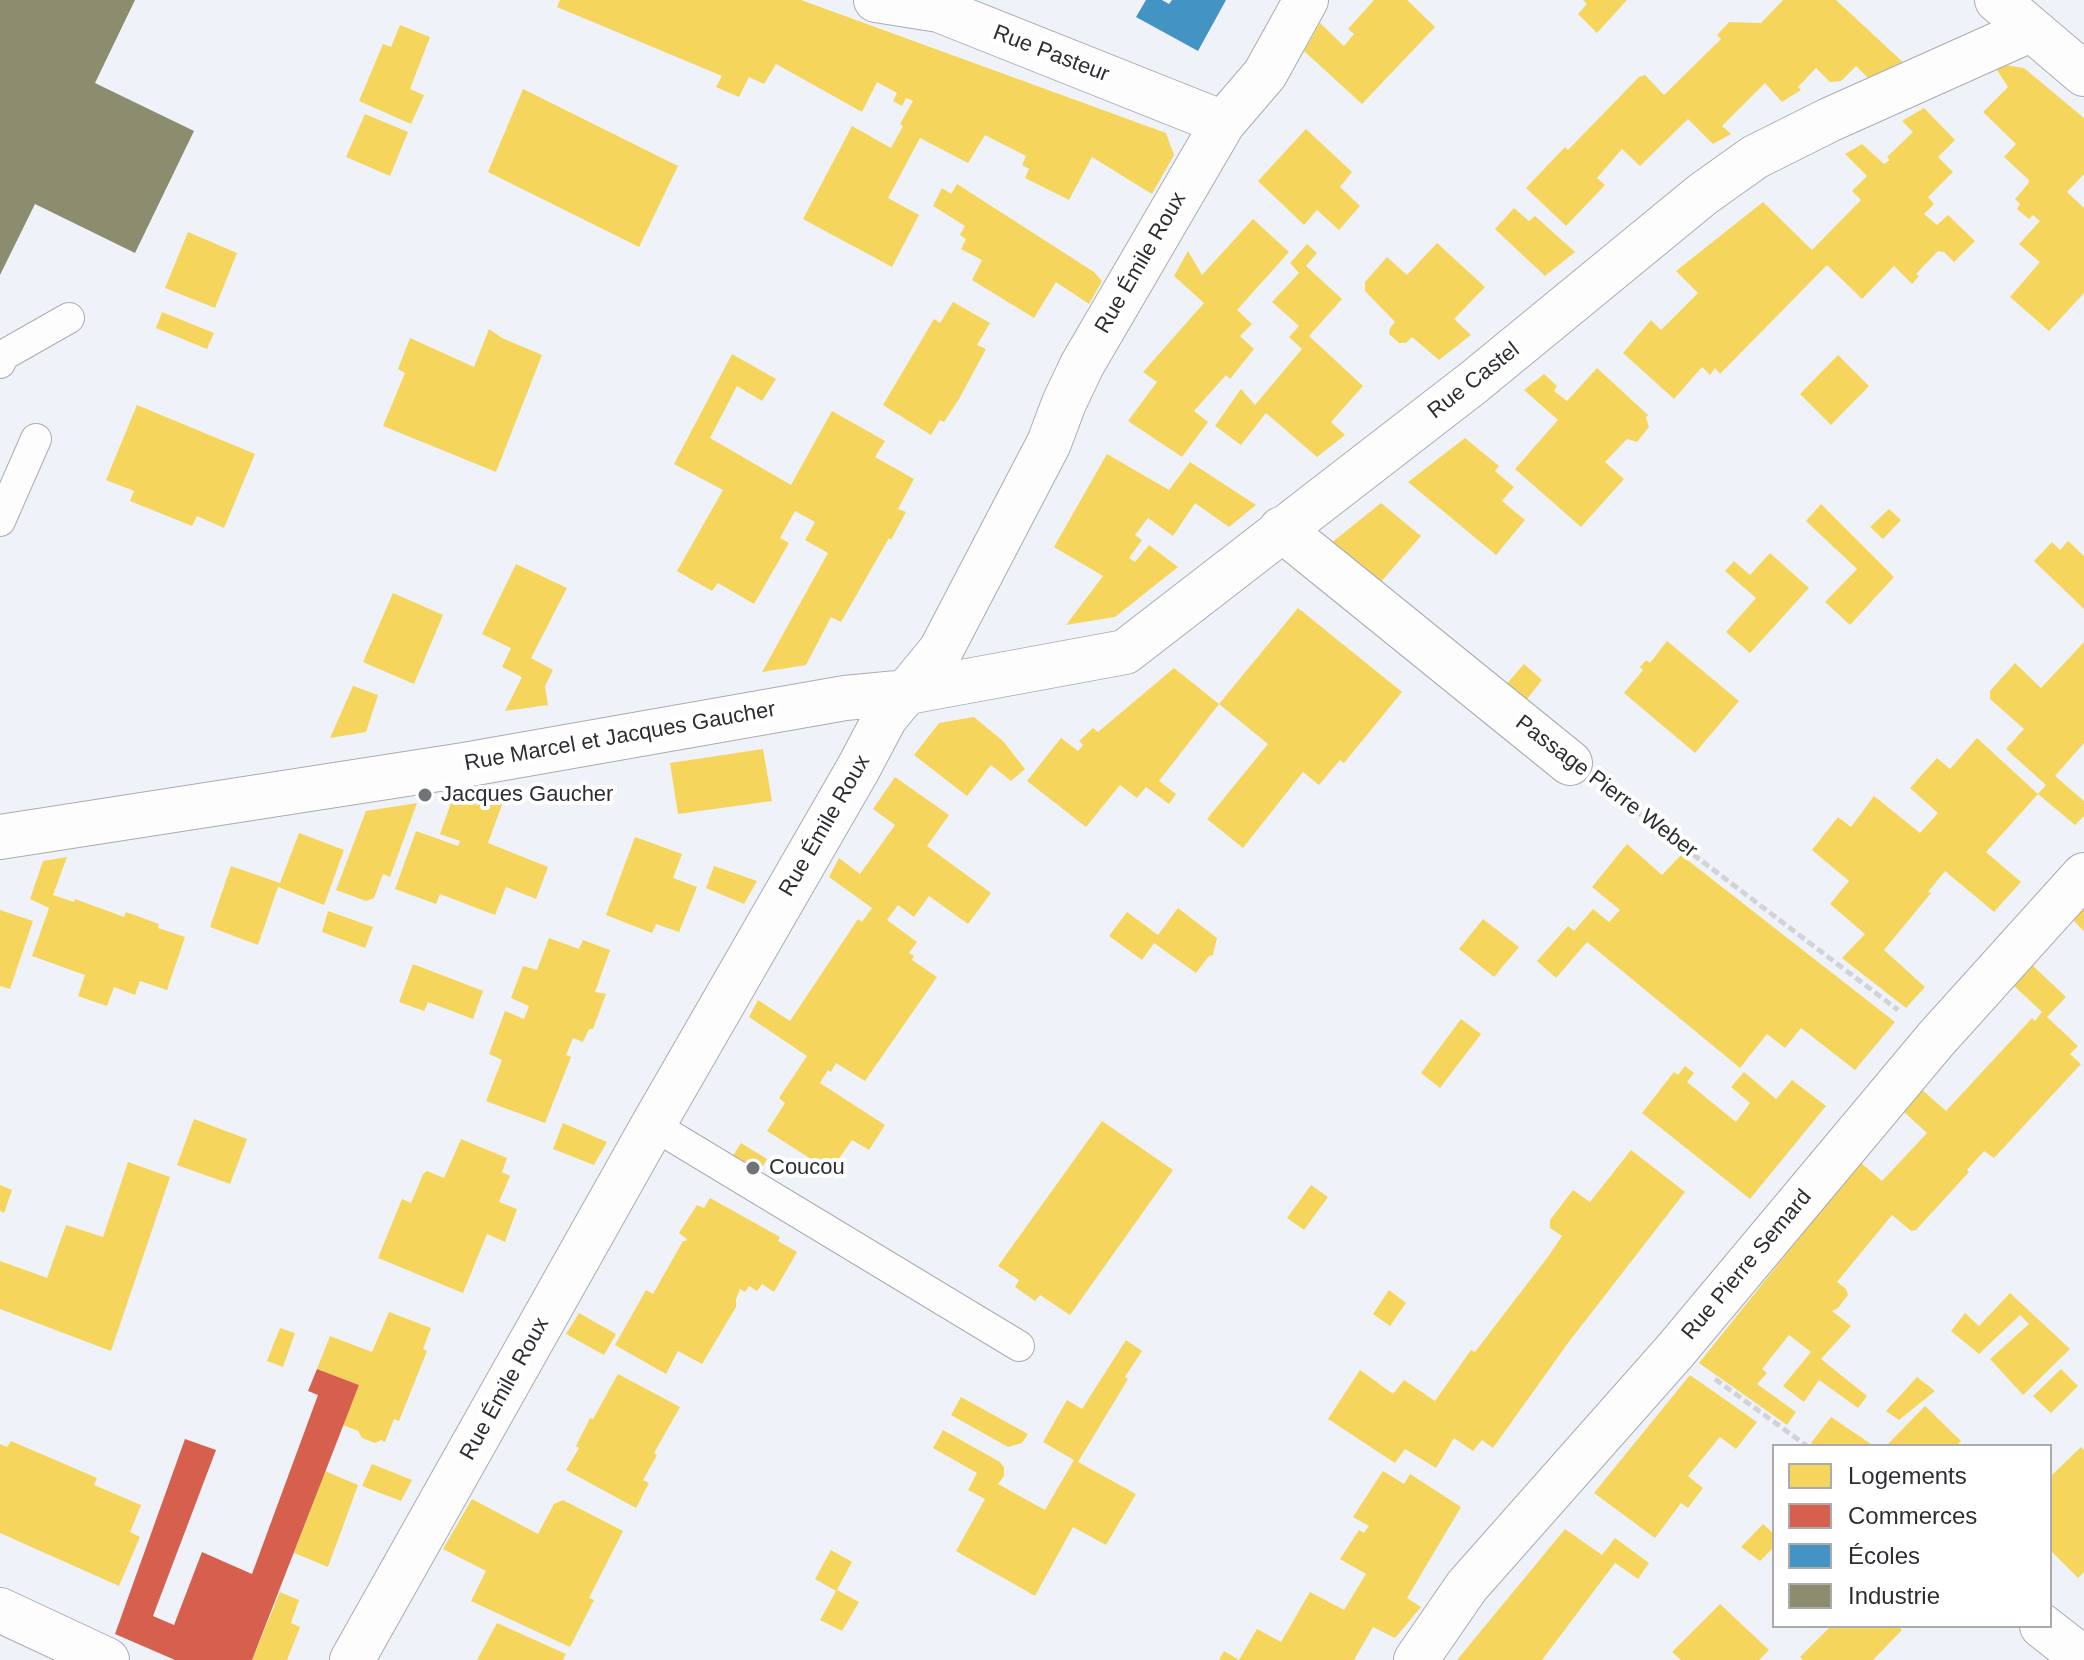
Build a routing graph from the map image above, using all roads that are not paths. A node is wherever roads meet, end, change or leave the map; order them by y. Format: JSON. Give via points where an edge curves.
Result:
{"nodes":[{"id":1,"x":876,"y":0,"type":"edge"},
{"id":2,"x":1306,"y":0,"type":"edge"},
{"id":3,"x":1997,"y":0,"type":"edge"},
{"id":4,"x":2030,"y":30,"type":"junction"},
{"id":5,"x":2084,"y":74,"type":"edge"},
{"id":6,"x":1223,"y":123,"type":"junction"},
{"id":7,"x":69,"y":318,"type":"dead end"},
{"id":8,"x":0,"y":363,"type":"edge"},
{"id":9,"x":36,"y":439,"type":"dead end"},
{"id":10,"x":0,"y":521,"type":"edge"},
{"id":11,"x":1281,"y":529,"type":"junction"},
{"id":12,"x":908,"y":692,"type":"junction"},
{"id":13,"x":1570,"y":763,"type":"road end"},
{"id":14,"x":0,"y":837,"type":"edge"},
{"id":15,"x":2084,"y":875,"type":"edge"},
{"id":16,"x":653,"y":1125,"type":"junction"},
{"id":17,"x":1019,"y":1346,"type":"dead end"},
{"id":18,"x":0,"y":1610,"type":"edge"},
{"id":19,"x":2045,"y":1628,"type":"edge"},
{"id":20,"x":2084,"y":1659,"type":"edge"},
{"id":21,"x":107,"y":1660,"type":"edge"},
{"id":22,"x":352,"y":1660,"type":"edge"},
{"id":23,"x":1416,"y":1660,"type":"edge"}],
"edges":[{"from":1,"to":6,"type":"street","name":"Rue Pasteur","via":[[939,10]]},
{"from":2,"to":6,"type":"street","name":"Rue Émile Roux","via":[[1265,74]]},
{"from":3,"to":4,"type":"street"},
{"from":4,"to":5,"type":"street"},
{"from":4,"to":11,"type":"street","name":"Rue Castel","via":[[1755,157]]},
{"from":6,"to":12,"type":"street","name":"Rue Émile Roux","via":[[1082,365],[1049,443],[941,650]]},
{"from":7,"to":8,"type":"lane","via":[[4,355]]},
{"from":9,"to":10,"type":"lane"},
{"from":11,"to":12,"type":"street","name":"Rue Castel","via":[[1125,652]]},
{"from":11,"to":13,"type":"street","name":"Passage Pierre Weber"},
{"from":12,"to":14,"type":"street","name":"Rue Marcel et Jacques Gaucher","via":[[845,698],[464,765]]},
{"from":12,"to":16,"type":"street","name":"Rue Émile Roux","via":[[885,718]]},
{"from":15,"to":23,"type":"street","name":"Rue Pierre Semard","via":[[1936,1039],[1675,1351],[1467,1586]]},
{"from":16,"to":17,"type":"lane"},
{"from":16,"to":22,"type":"street","name":"Rue Émile Roux"},
{"from":18,"to":21,"type":"street"},
{"from":19,"to":20,"type":"street"}]}
